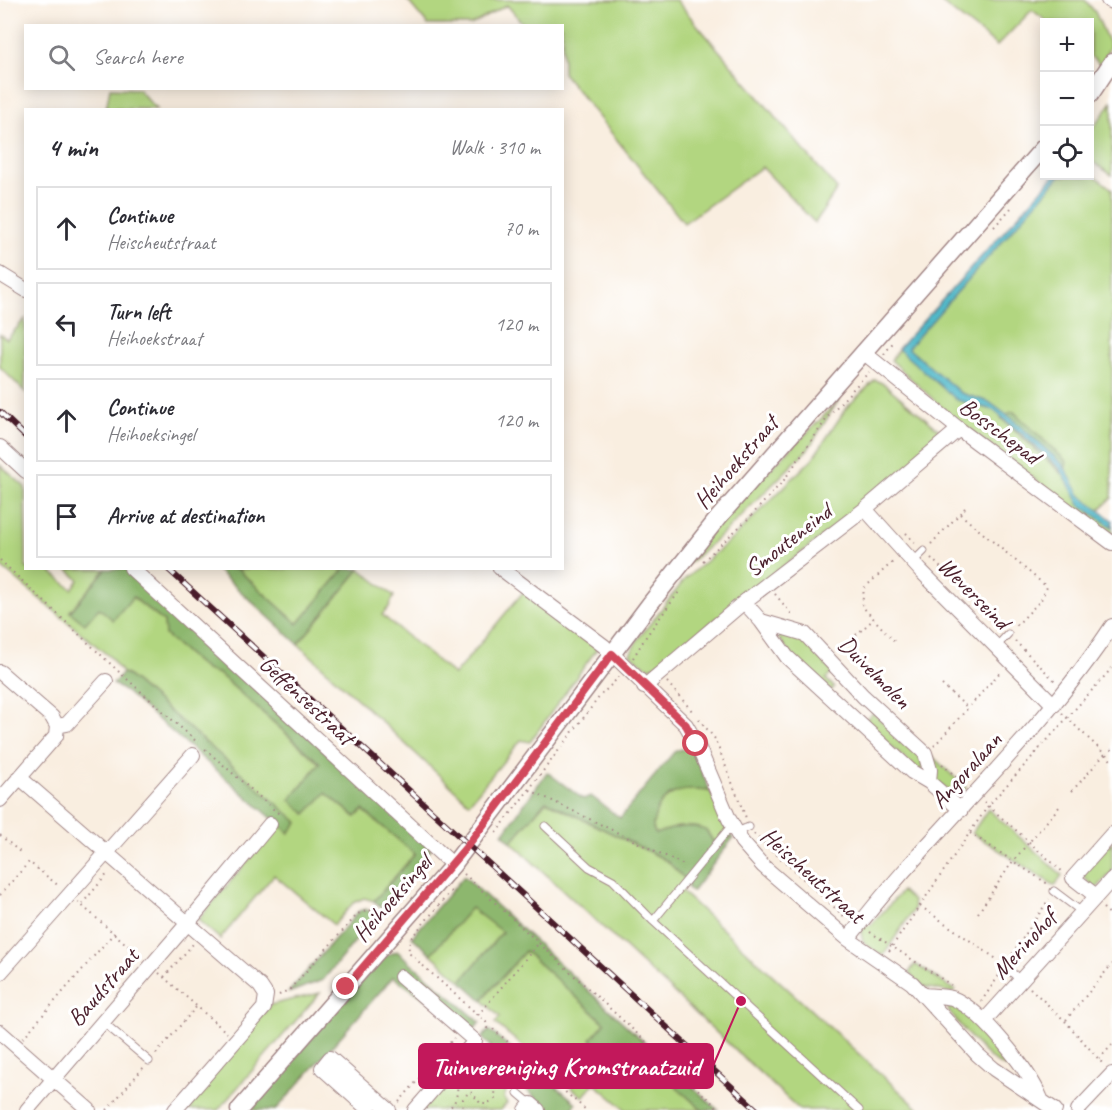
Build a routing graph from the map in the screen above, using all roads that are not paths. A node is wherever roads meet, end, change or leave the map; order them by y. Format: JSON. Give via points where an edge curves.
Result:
{"nodes":[{"id":1,"x":1108,"y":0,"type":"edge"},
{"id":2,"x":1112,"y":2,"type":"edge"},
{"id":3,"x":1112,"y":63,"type":"edge"},
{"id":4,"x":1094,"y":88,"type":"edge"},
{"id":5,"x":1040,"y":152,"type":"edge"},
{"id":6,"x":0,"y":274,"type":"edge"},
{"id":7,"x":24,"y":289,"type":"edge"},
{"id":8,"x":863,"y":352,"type":"junction"},
{"id":9,"x":959,"y":429,"type":"junction"},
{"id":10,"x":0,"y":447,"type":"edge"},
{"id":11,"x":24,"y":469,"type":"edge"},
{"id":12,"x":865,"y":509,"type":"junction"},
{"id":13,"x":1112,"y":543,"type":"edge"},
{"id":14,"x":924,"y":551,"type":"road end"},
{"id":15,"x":908,"y":557,"type":"junction"},
{"id":16,"x":133,"y":570,"type":"edge"},
{"id":17,"x":503,"y":570,"type":"edge"},
{"id":18,"x":744,"y":602,"type":"junction"},
{"id":19,"x":761,"y":621,"type":"junction"},
{"id":20,"x":1112,"y":626,"type":"edge"},
{"id":21,"x":1008,"y":634,"type":"road end"},
{"id":22,"x":996,"y":647,"type":"junction"},
{"id":23,"x":612,"y":654,"type":"junction"},
{"id":24,"x":0,"y":672,"type":"edge"},
{"id":25,"x":106,"y":681,"type":"dead end"},
{"id":26,"x":644,"y":687,"type":"junction"},
{"id":27,"x":1054,"y":705,"type":"junction"},
{"id":28,"x":57,"y":726,"type":"junction"},
{"id":29,"x":194,"y":755,"type":"dead end"},
{"id":30,"x":19,"y":777,"type":"junction"},
{"id":31,"x":929,"y":782,"type":"junction"},
{"id":32,"x":0,"y":800,"type":"edge"},
{"id":33,"x":961,"y":810,"type":"junction"},
{"id":34,"x":270,"y":824,"type":"road end"},
{"id":35,"x":484,"y":825,"type":"joint"},
{"id":36,"x":545,"y":826,"type":"dead end"},
{"id":37,"x":739,"y":828,"type":"junction"},
{"id":38,"x":1112,"y":834,"type":"edge"},
{"id":39,"x":112,"y":858,"type":"junction"},
{"id":40,"x":459,"y":870,"type":"junction"},
{"id":41,"x":1112,"y":879,"type":"edge"},
{"id":42,"x":1054,"y":891,"type":"road end"},
{"id":43,"x":1096,"y":896,"type":"junction"},
{"id":44,"x":1082,"y":912,"type":"junction"},
{"id":45,"x":653,"y":921,"type":"junction"},
{"id":46,"x":187,"y":924,"type":"junction"},
{"id":47,"x":852,"y":933,"type":"junction"},
{"id":48,"x":1005,"y":966,"type":"road end"},
{"id":49,"x":0,"y":973,"type":"edge"},
{"id":50,"x":401,"y":977,"type":"dead end"},
{"id":51,"x":1021,"y":981,"type":"junction"},
{"id":52,"x":924,"y":995,"type":"junction"},
{"id":53,"x":980,"y":1016,"type":"junction"},
{"id":54,"x":103,"y":1022,"type":"junction"},
{"id":55,"x":0,"y":1032,"type":"edge"},
{"id":56,"x":149,"y":1061,"type":"dead end"},
{"id":57,"x":1109,"y":1070,"type":"edge"},
{"id":58,"x":53,"y":1079,"type":"junction"},
{"id":59,"x":518,"y":1093,"type":"dead end"},
{"id":60,"x":1042,"y":1101,"type":"junction"},
{"id":61,"x":394,"y":1106,"type":"edge"},
{"id":62,"x":531,"y":1108,"type":"edge"},
{"id":63,"x":27,"y":1110,"type":"edge"},
{"id":64,"x":89,"y":1110,"type":"edge"},
{"id":65,"x":175,"y":1110,"type":"edge"},
{"id":66,"x":239,"y":1110,"type":"edge"},
{"id":67,"x":369,"y":1110,"type":"edge"},
{"id":68,"x":415,"y":1110,"type":"edge"},
{"id":69,"x":859,"y":1110,"type":"edge"},
{"id":70,"x":1055,"y":1110,"type":"edge"},
{"id":71,"x":1078,"y":1110,"type":"edge"}],
"edges":[{"from":1,"to":2,"type":"street"},
{"from":3,"to":4,"type":"street"},
{"from":5,"to":8,"type":"street","name":"Heihoekstraat"},
{"from":6,"to":7,"type":"street"},
{"from":8,"to":9,"type":"street","name":"Bosschepad"},
{"from":8,"to":23,"type":"street","name":"Heihoekstraat","via":[[718,518]]},
{"from":9,"to":12,"type":"street","name":"Smouteneind"},
{"from":9,"to":13,"type":"street","name":"Bosschepad"},
{"from":10,"to":11,"type":"street"},
{"from":12,"to":15,"type":"street","name":"Weverseind"},
{"from":12,"to":18,"type":"street","name":"Smouteneind"},
{"from":14,"to":15,"type":"lane"},
{"from":15,"to":22,"type":"street","name":"Weverseind"},
{"from":16,"to":40,"type":"street","name":"Geffensestraat"},
{"from":17,"to":23,"type":"street","name":"Heischeutstraat"},
{"from":18,"to":19,"type":"street","name":"Duivelmolen"},
{"from":18,"to":26,"type":"street","name":"Smouteneind"},
{"from":19,"to":31,"type":"street","name":"Duivelmolen","via":[[787,657],[912,772]]},
{"from":19,"to":31,"type":"street","name":"Duivelmolen","via":[[806,634],[863,696],[927,753]]},
{"from":20,"to":27,"type":"street","name":"Angoralaan"},
{"from":21,"to":22,"type":"lane"},
{"from":22,"to":27,"type":"street","name":"Weverseind"},
{"from":23,"to":26,"type":"street","name":"Heischeutstraat"},
{"from":23,"to":35,"type":"street","name":"Heihoekstraat"},
{"from":24,"to":28,"type":"street","via":[[52,717]]},
{"from":25,"to":28,"type":"street","via":[[67,724]]},
{"from":26,"to":37,"type":"street","name":"Heischeutstraat","via":[[686,725]]},
{"from":27,"to":33,"type":"street","name":"Angoralaan"},
{"from":28,"to":30,"type":"street","via":[[56,736]]},
{"from":29,"to":39,"type":"street"},
{"from":30,"to":32,"type":"street"},
{"from":30,"to":39,"type":"street"},
{"from":31,"to":33,"type":"street","name":"Duivelmolen"},
{"from":33,"to":47,"type":"street","name":"Angoralaan"},
{"from":34,"to":46,"type":"street","name":"Baudstraat"},
{"from":35,"to":40,"type":"street","name":"Heihoeksingel"},
{"from":36,"to":45,"type":"lane","via":[[589,867],[613,880]]},
{"from":37,"to":45,"type":"lane","via":[[694,870]]},
{"from":37,"to":47,"type":"street","name":"Heischeutstraat","via":[[763,866]]},
{"from":38,"to":43,"type":"street","via":[[1073,878]]},
{"from":39,"to":46,"type":"street"},
{"from":39,"to":49,"type":"street","via":[[69,895]]},
{"from":40,"to":66,"type":"street","name":"Heihoeksingel"},
{"from":41,"to":43,"type":"street","name":"Merinohof"},
{"from":42,"to":44,"type":"lane"},
{"from":43,"to":44,"type":"street","name":"Merinohof"},
{"from":44,"to":51,"type":"street","name":"Merinohof"},
{"from":45,"to":69,"type":"lane"},
{"from":46,"to":54,"type":"street","name":"Baudstraat"},
{"from":46,"to":65,"type":"street","via":[[260,986],[266,997],[264,1008]]},
{"from":47,"to":52,"type":"street","name":"Heischeutstraat"},
{"from":48,"to":51,"type":"lane"},
{"from":50,"to":68,"type":"street","via":[[475,1041]]},
{"from":51,"to":53,"type":"street","name":"Merinohof"},
{"from":52,"to":53,"type":"street","name":"Heischeutstraat","via":[[951,998]]},
{"from":52,"to":60,"type":"street","name":"Heischeutstraat","via":[[978,1055]]},
{"from":53,"to":60,"type":"street","name":"Heischeutstraat"},
{"from":54,"to":56,"type":"lane"},
{"from":54,"to":58,"type":"street","name":"Baudstraat"},
{"from":55,"to":58,"type":"street"},
{"from":57,"to":71,"type":"street"},
{"from":58,"to":63,"type":"street","name":"Baudstraat"},
{"from":58,"to":64,"type":"street"},
{"from":59,"to":62,"type":"lane"},
{"from":60,"to":70,"type":"street","name":"Heischeutstraat"},
{"from":61,"to":67,"type":"street","via":[[330,1058],[322,1068]]}]}
